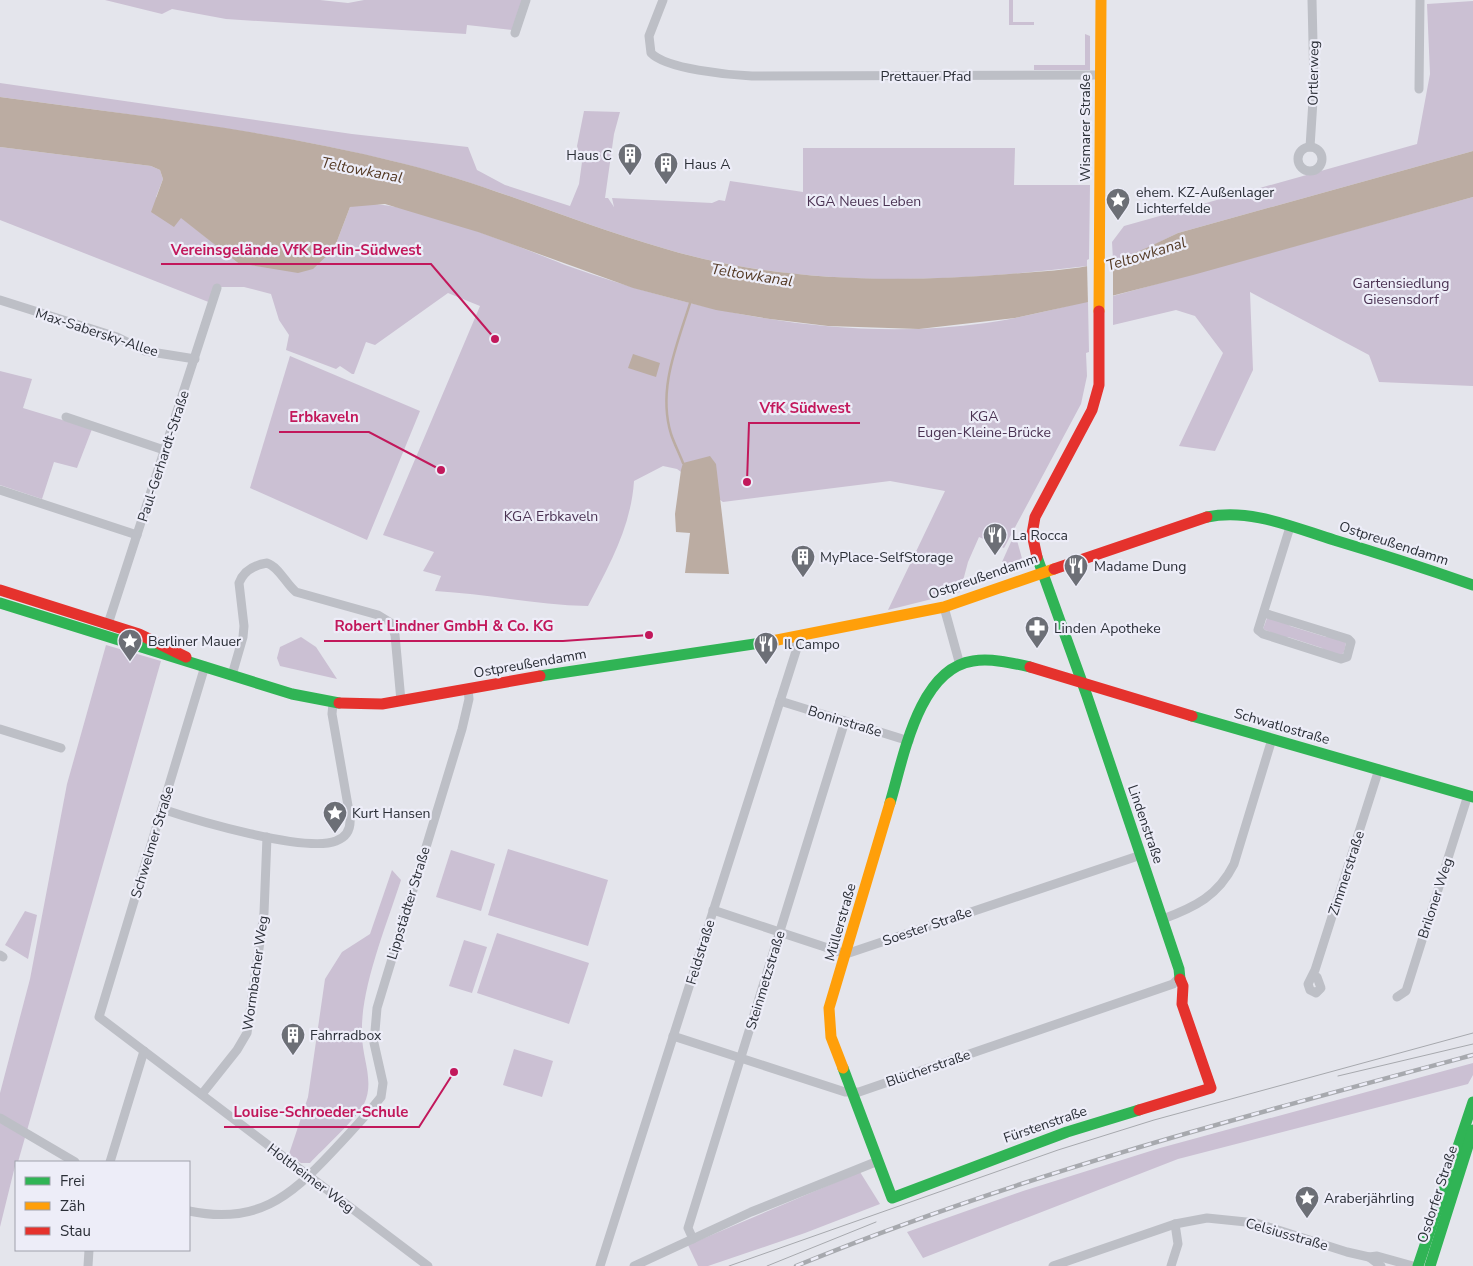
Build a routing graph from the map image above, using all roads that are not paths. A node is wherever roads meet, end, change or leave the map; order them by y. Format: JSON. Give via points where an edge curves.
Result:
{"nodes":[{"id":1,"x":526,"y":0,"type":"edge"},
{"id":2,"x":664,"y":0,"type":"edge"},
{"id":3,"x":1101,"y":0,"type":"edge"},
{"id":4,"x":1312,"y":0,"type":"edge"},
{"id":5,"x":1420,"y":0,"type":"edge"},
{"id":6,"x":515,"y":33,"type":"dead end"},
{"id":7,"x":1100,"y":76,"type":"junction"},
{"id":8,"x":1419,"y":90,"type":"dead end"},
{"id":9,"x":1310,"y":147,"type":"dead end"},
{"id":10,"x":217,"y":288,"type":"dead end"},
{"id":11,"x":0,"y":300,"type":"edge"},
{"id":12,"x":195,"y":359,"type":"junction"},
{"id":13,"x":66,"y":417,"type":"dead end"},
{"id":14,"x":164,"y":450,"type":"junction"},
{"id":15,"x":0,"y":490,"type":"edge"},
{"id":16,"x":1290,"y":527,"type":"junction"},
{"id":17,"x":137,"y":535,"type":"junction"},
{"id":18,"x":1043,"y":571,"type":"junction"},
{"id":19,"x":1473,"y":585,"type":"edge"},
{"id":20,"x":0,"y":590,"type":"edge"},
{"id":21,"x":0,"y":604,"type":"edge"},
{"id":22,"x":944,"y":607,"type":"junction"},
{"id":23,"x":1264,"y":613,"type":"junction"},
{"id":24,"x":108,"y":624,"type":"junction"},
{"id":25,"x":106,"y":637,"type":"junction"},
{"id":26,"x":796,"y":638,"type":"junction"},
{"id":27,"x":165,"y":651,"type":"junction"},
{"id":28,"x":960,"y":665,"type":"junction"},
{"id":29,"x":204,"y":666,"type":"junction"},
{"id":30,"x":232,"y":674,"type":"junction"},
{"id":31,"x":1082,"y":684,"type":"junction"},
{"id":32,"x":468,"y":689,"type":"junction"},
{"id":33,"x":401,"y":701,"type":"junction"},
{"id":34,"x":780,"y":701,"type":"junction"},
{"id":35,"x":333,"y":703,"type":"junction"},
{"id":36,"x":845,"y":721,"type":"junction"},
{"id":37,"x":0,"y":729,"type":"edge"},
{"id":38,"x":1272,"y":739,"type":"junction"},
{"id":39,"x":909,"y":741,"type":"junction"},
{"id":40,"x":60,"y":748,"type":"dead end"},
{"id":41,"x":1379,"y":770,"type":"junction"},
{"id":42,"x":1470,"y":796,"type":"edge"},
{"id":43,"x":162,"y":809,"type":"junction"},
{"id":44,"x":267,"y":837,"type":"junction"},
{"id":45,"x":1141,"y":855,"type":"junction"},
{"id":46,"x":713,"y":910,"type":"junction"},
{"id":47,"x":1163,"y":919,"type":"junction"},
{"id":48,"x":780,"y":932,"type":"junction"},
{"id":49,"x":846,"y":954,"type":"junction"},
{"id":50,"x":1313,"y":976,"type":"dead end"},
{"id":51,"x":1179,"y":978,"type":"junction"},
{"id":52,"x":1397,"y":997,"type":"dead end"},
{"id":53,"x":99,"y":1017,"type":"joint"},
{"id":54,"x":673,"y":1036,"type":"junction"},
{"id":55,"x":144,"y":1051,"type":"junction"},
{"id":56,"x":740,"y":1059,"type":"junction"},
{"id":57,"x":1211,"y":1088,"type":"joint"},
{"id":58,"x":852,"y":1093,"type":"junction"},
{"id":59,"x":202,"y":1094,"type":"junction"},
{"id":60,"x":1473,"y":1102,"type":"edge"},
{"id":61,"x":0,"y":1118,"type":"edge"},
{"id":62,"x":1473,"y":1130,"type":"edge"},
{"id":63,"x":1465,"y":1153,"type":"edge"},
{"id":64,"x":73,"y":1161,"type":"edge"},
{"id":65,"x":110,"y":1161,"type":"edge"},
{"id":66,"x":878,"y":1161,"type":"junction"},
{"id":67,"x":310,"y":1176,"type":"junction"},
{"id":68,"x":892,"y":1198,"type":"joint"},
{"id":69,"x":190,"y":1211,"type":"edge"},
{"id":70,"x":1175,"y":1224,"type":"junction"},
{"id":71,"x":1436,"y":1228,"type":"junction"},
{"id":72,"x":693,"y":1239,"type":"junction"},
{"id":73,"x":89,"y":1251,"type":"edge"},
{"id":74,"x":1368,"y":1257,"type":"junction"},
{"id":75,"x":88,"y":1266,"type":"edge"},
{"id":76,"x":428,"y":1266,"type":"edge"},
{"id":77,"x":600,"y":1266,"type":"edge"},
{"id":78,"x":634,"y":1266,"type":"edge"},
{"id":79,"x":1052,"y":1266,"type":"edge"},
{"id":80,"x":1171,"y":1266,"type":"edge"},
{"id":81,"x":1381,"y":1266,"type":"edge"},
{"id":82,"x":1412,"y":1266,"type":"edge"},
{"id":83,"x":1418,"y":1266,"type":"edge"},
{"id":84,"x":1430,"y":1266,"type":"edge"}],
"edges":[{"from":1,"to":6,"type":"street"},
{"from":2,"to":7,"type":"street","name":"Prettauer Pfad","via":[[649,36],[651,53],[655,57],[705,71],[752,76]]},
{"from":3,"to":7,"type":"main road","name":"Wismarer Straße"},
{"from":4,"to":9,"type":"street","name":"Ortlerweg","via":[[1314,85]]},
{"from":5,"to":8,"type":"street"},
{"from":7,"to":18,"type":"main road","name":"Wismarer Straße","via":[[1100,369],[1097,396],[1032,525],[1032,540]]},
{"from":10,"to":12,"type":"street","name":"Paul-Gerhardt-Straße"},
{"from":11,"to":12,"type":"street","name":"Max-Sabersky-Allee","via":[[117,337],[145,351]]},
{"from":12,"to":14,"type":"street","name":"Paul-Gerhardt-Straße"},
{"from":13,"to":14,"type":"street"},
{"from":14,"to":17,"type":"street","name":"Paul-Gerhardt-Straße"},
{"from":15,"to":17,"type":"street"},
{"from":16,"to":18,"type":"main road","name":"Ostpreußendamm","via":[[1248,515],[1215,515]]},
{"from":16,"to":19,"type":"main road","name":"Ostpreußendamm"},
{"from":16,"to":23,"type":"street"},
{"from":17,"to":24,"type":"street","name":"Paul-Gerhardt-Straße"},
{"from":18,"to":22,"type":"main road","name":"Ostpreußendamm"},
{"from":18,"to":31,"type":"main road","name":"Lindenstraße"},
{"from":20,"to":24,"type":"main road"},
{"from":21,"to":25,"type":"main road"},
{"from":22,"to":26,"type":"main road","name":"Ostpreußendamm"},
{"from":22,"to":28,"type":"street"},
{"from":23,"to":23,"type":"street","via":[[1258,630],[1263,634],[1341,659],[1347,657],[1351,642],[1348,639]]},
{"from":24,"to":25,"type":"main road"},
{"from":24,"to":27,"type":"main road","via":[[139,634]]},
{"from":25,"to":27,"type":"main road"},
{"from":26,"to":32,"type":"main road","name":"Ostpreußendamm","via":[[626,661]]},
{"from":26,"to":34,"type":"street","name":"Feldstraße","via":[[797,648]]},
{"from":27,"to":29,"type":"main road","name":"Ostpreußendamm"},
{"from":28,"to":31,"type":"main road","name":"Müllerstraße","via":[[982,660],[1005,661]]},
{"from":28,"to":39,"type":"main road","name":"Müllerstraße","via":[[941,680],[922,704]]},
{"from":29,"to":30,"type":"main road","name":"Ostpreußendamm"},
{"from":29,"to":43,"type":"street","name":"Schwelmer Straße"},
{"from":30,"to":33,"type":"street","via":[[244,631],[239,583],[250,569],[267,563],[275,567],[296,592],[378,615],[391,622]]},
{"from":30,"to":35,"type":"main road","name":"Ostpreußendamm","via":[[292,694]]},
{"from":31,"to":38,"type":"main road","name":"Schwatlostraße"},
{"from":31,"to":45,"type":"main road","name":"Lindenstraße"},
{"from":32,"to":33,"type":"main road","name":"Ostpreußendamm"},
{"from":32,"to":67,"type":"street","name":"Lippstädter Straße","via":[[462,730],[379,996],[374,1043],[382,1098]]},
{"from":33,"to":35,"type":"main road","name":"Ostpreußendamm","via":[[361,705]]},
{"from":34,"to":36,"type":"street","name":"Boninstraße"},
{"from":34,"to":46,"type":"street","name":"Feldstraße"},
{"from":35,"to":44,"type":"street","via":[[332,714],[350,824],[346,834],[334,842]]},
{"from":36,"to":39,"type":"street","name":"Boninstraße"},
{"from":36,"to":48,"type":"street","name":"Steinmetzstraße"},
{"from":37,"to":40,"type":"street"},
{"from":38,"to":41,"type":"main road","name":"Schwatlostraße"},
{"from":38,"to":47,"type":"street","via":[[1228,875],[1200,904]]},
{"from":39,"to":49,"type":"main road","name":"Müllerstraße"},
{"from":41,"to":42,"type":"main road","name":"Schwatlostraße"},
{"from":41,"to":50,"type":"street","name":"Zimmerstraße"},
{"from":42,"to":52,"type":"street","name":"Briloner Weg","via":[[1406,991]]},
{"from":43,"to":44,"type":"street"},
{"from":43,"to":53,"type":"street","name":"Schwelmer Straße"},
{"from":44,"to":59,"type":"street","name":"Wormbacher Weg","via":[[263,922],[247,1033]]},
{"from":45,"to":47,"type":"main road","name":"Lindenstraße"},
{"from":45,"to":49,"type":"street","name":"Soester Straße"},
{"from":46,"to":48,"type":"street"},
{"from":46,"to":54,"type":"street","name":"Feldstraße"},
{"from":47,"to":51,"type":"main road","name":"Lindenstraße"},
{"from":48,"to":49,"type":"street"},
{"from":48,"to":56,"type":"street","name":"Steinmetzstraße"},
{"from":49,"to":58,"type":"main road","name":"Müllerstraße","via":[[828,1023]]},
{"from":51,"to":57,"type":"main road","name":"Lindenstraße","via":[[1182,1004]]},
{"from":51,"to":58,"type":"street","name":"Blücherstraße","via":[[1173,984]]},
{"from":53,"to":55,"type":"street","name":"Holtheimer Weg"},
{"from":54,"to":56,"type":"street"},
{"from":54,"to":77,"type":"street","name":"Feldstraße"},
{"from":55,"to":59,"type":"street","name":"Holtheimer Weg"},
{"from":55,"to":65,"type":"street"},
{"from":56,"to":58,"type":"street"},
{"from":56,"to":72,"type":"street","name":"Steinmetzstraße","via":[[688,1228]]},
{"from":57,"to":68,"type":"main road","name":"Fürstenstraße","via":[[1022,1147]]},
{"from":58,"to":66,"type":"main road","name":"Müllerstraße"},
{"from":59,"to":67,"type":"street","name":"Holtheimer Weg"},
{"from":60,"to":63,"type":"main road","name":"Osdorfer Straße"},
{"from":61,"to":64,"type":"street"},
{"from":62,"to":63,"type":"main road","name":"Osdorfer Straße"},
{"from":63,"to":71,"type":"main road","name":"Osdorfer Straße","via":[[1452,1177]]},
{"from":66,"to":68,"type":"main road","name":"Müllerstraße"},
{"from":66,"to":72,"type":"street"},
{"from":67,"to":69,"type":"street","name":"Lippstädter Straße","via":[[278,1200],[250,1211],[229,1214]]},
{"from":67,"to":76,"type":"street","name":"Holtheimer Weg"},
{"from":70,"to":74,"type":"street","name":"Celsiusstraße","via":[[1207,1218],[1241,1220]]},
{"from":70,"to":79,"type":"street","name":"Celsiusstraße"},
{"from":70,"to":80,"type":"street","via":[[1178,1244]]},
{"from":71,"to":83,"type":"main road","name":"Osdorfer Straße"},
{"from":71,"to":84,"type":"main road","name":"Osdorfer Straße"},
{"from":72,"to":78,"type":"street"},
{"from":73,"to":75,"type":"street"},
{"from":74,"to":81,"type":"street","name":"Celsiusstraße"},
{"from":74,"to":82,"type":"street","name":"Celsiusstraße","via":[[1378,1256]]}]}
